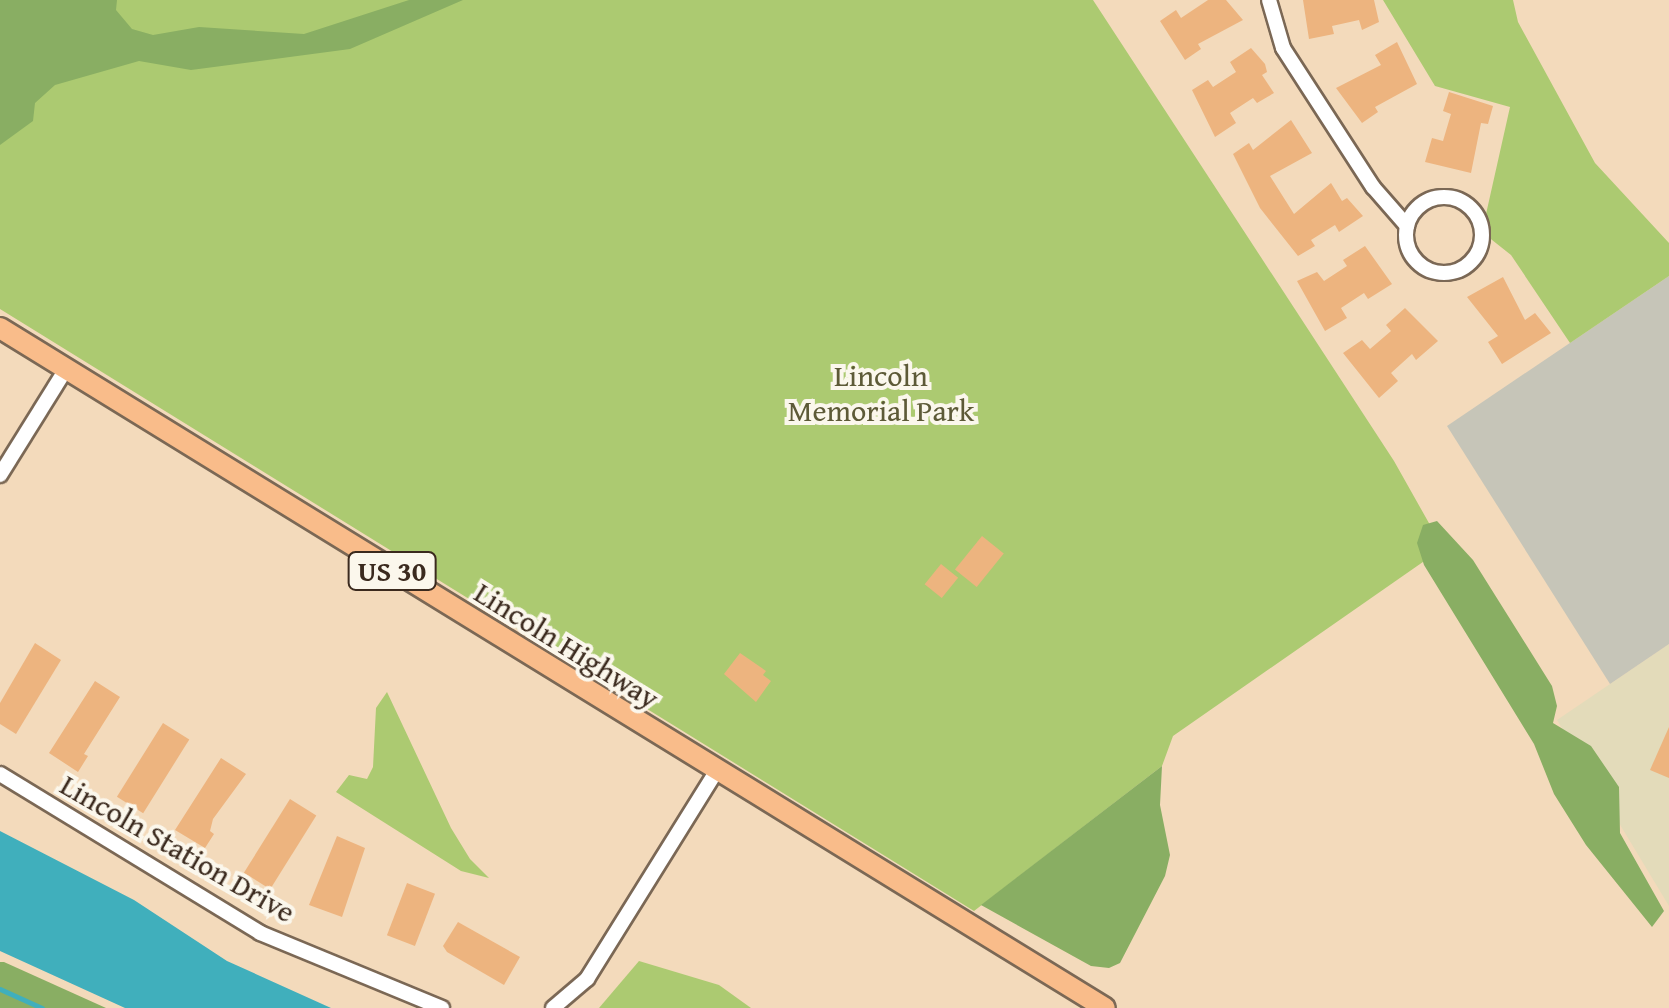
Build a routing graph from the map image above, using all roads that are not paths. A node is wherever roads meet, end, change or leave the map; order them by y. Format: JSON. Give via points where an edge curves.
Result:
{"nodes":[{"id":1,"x":1269,"y":0,"type":"edge"},
{"id":2,"x":1407,"y":226,"type":"junction"},
{"id":3,"x":0,"y":328,"type":"edge"},
{"id":4,"x":66,"y":368,"type":"junction"},
{"id":5,"x":0,"y":475,"type":"edge"},
{"id":6,"x":716,"y":772,"type":"junction"},
{"id":7,"x":0,"y":774,"type":"edge"},
{"id":8,"x":442,"y":1008,"type":"edge"},
{"id":9,"x":553,"y":1008,"type":"edge"},
{"id":10,"x":1105,"y":1008,"type":"edge"}],
"edges":[{"from":1,"to":2,"type":"street","via":[[1283,48],[1373,188]]},
{"from":2,"to":2,"type":"street","via":[[1413,256],[1429,270],[1455,271],[1479,250],[1480,222],[1458,200],[1426,202]]},
{"from":3,"to":4,"type":"main road","name":"Lincoln Highway","number":"US 30"},
{"from":4,"to":5,"type":"street"},
{"from":4,"to":6,"type":"main road","name":"Lincoln Highway","number":"US 30"},
{"from":6,"to":9,"type":"street","via":[[587,979]]},
{"from":6,"to":10,"type":"main road","name":"Lincoln Highway","number":"US 30"},
{"from":7,"to":8,"type":"street","name":"Lincoln Station Drive","via":[[260,933]]}]}
